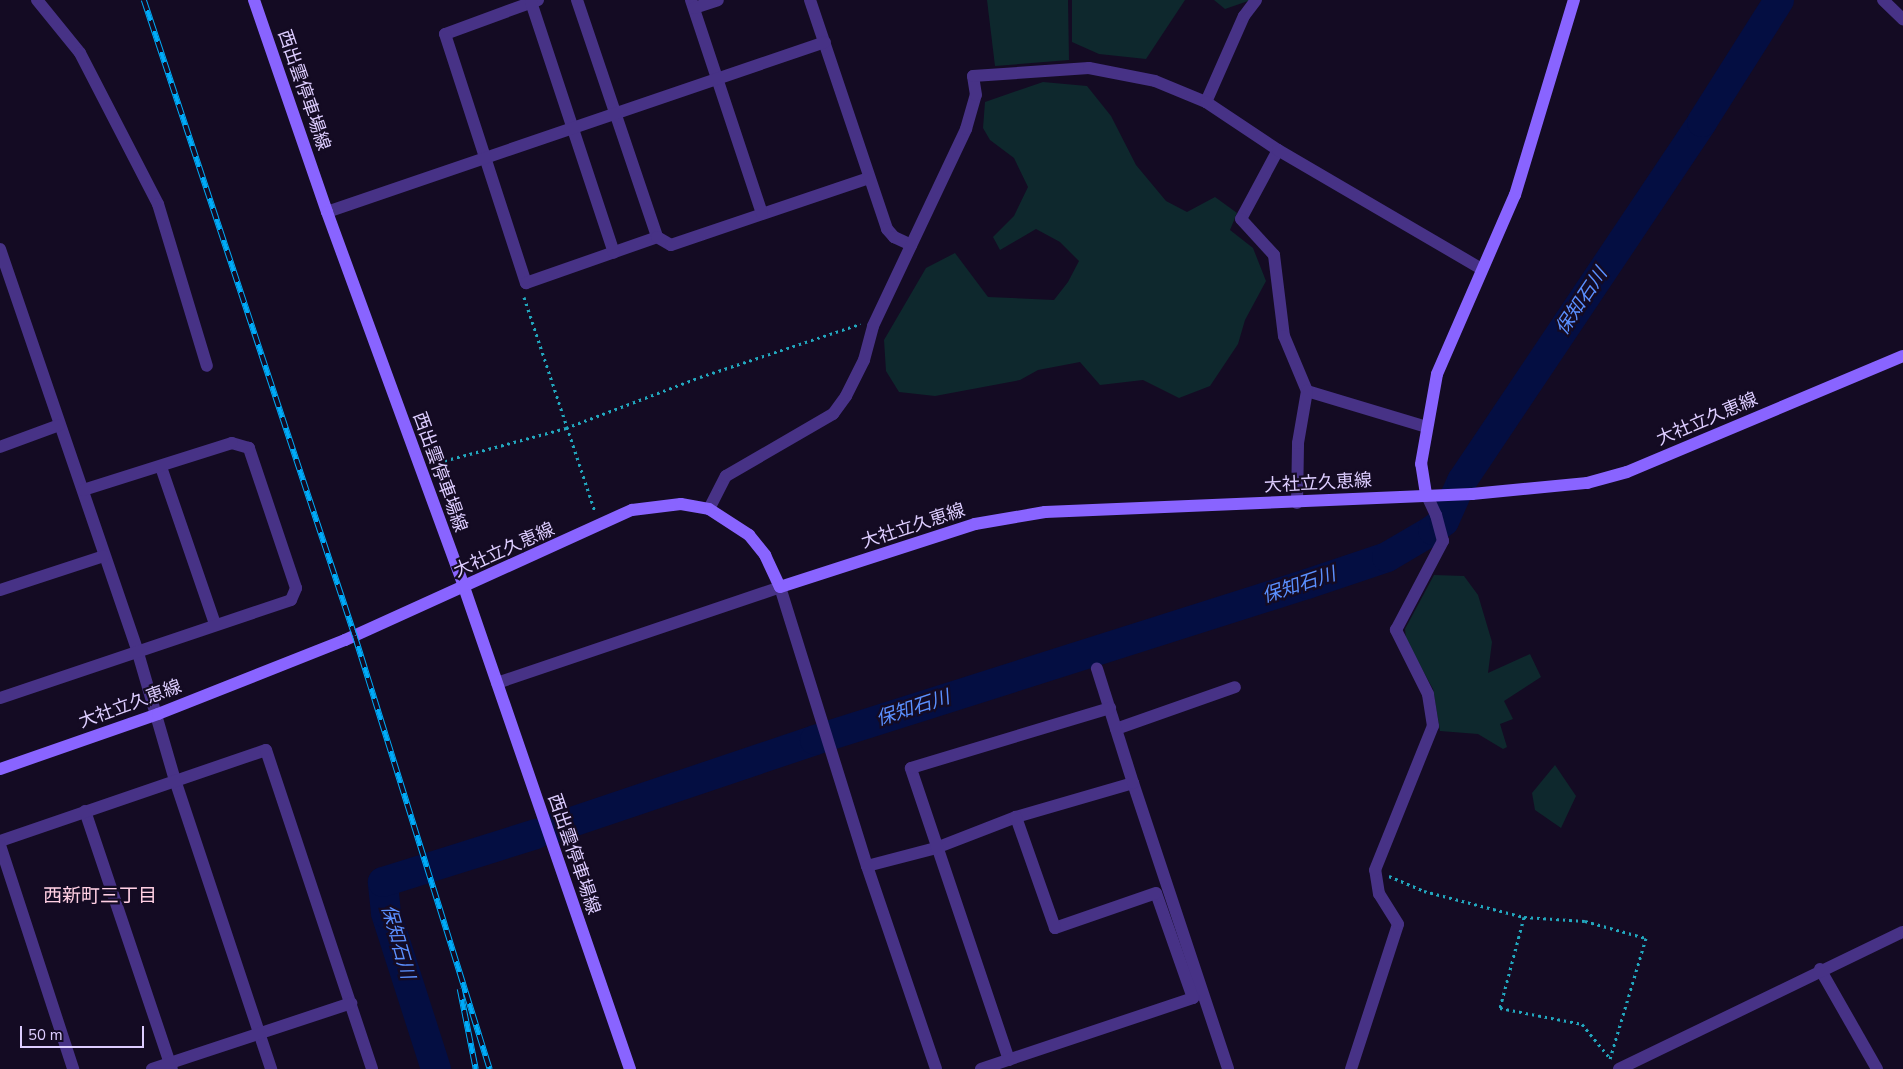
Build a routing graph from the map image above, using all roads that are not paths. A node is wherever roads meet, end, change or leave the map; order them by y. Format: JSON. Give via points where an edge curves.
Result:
{"nodes":[{"id":1,"x":37,"y":0,"type":"edge"},
{"id":2,"x":254,"y":0,"type":"edge"},
{"id":3,"x":578,"y":0,"type":"edge"},
{"id":4,"x":718,"y":0,"type":"edge"},
{"id":5,"x":810,"y":0,"type":"edge"},
{"id":6,"x":1256,"y":0,"type":"edge"},
{"id":7,"x":1574,"y":0,"type":"edge"},
{"id":8,"x":1883,"y":0,"type":"edge"},
{"id":9,"x":534,"y":1,"type":"edge"},
{"id":10,"x":692,"y":4,"type":"edge"},
{"id":11,"x":1903,"y":19,"type":"edge"},
{"id":12,"x":826,"y":42,"type":"junction"},
{"id":13,"x":717,"y":78,"type":"junction"},
{"id":14,"x":1206,"y":102,"type":"junction"},
{"id":15,"x":615,"y":114,"type":"junction"},
{"id":16,"x":572,"y":128,"type":"junction"},
{"id":17,"x":1278,"y":150,"type":"junction"},
{"id":18,"x":487,"y":157,"type":"junction"},
{"id":19,"x":869,"y":178,"type":"junction"},
{"id":20,"x":327,"y":212,"type":"junction"},
{"id":21,"x":762,"y":214,"type":"junction"},
{"id":22,"x":657,"y":237,"type":"junction"},
{"id":23,"x":911,"y":245,"type":"junction"},
{"id":24,"x":0,"y":249,"type":"edge"},
{"id":25,"x":614,"y":253,"type":"junction"},
{"id":26,"x":1482,"y":269,"type":"junction"},
{"id":27,"x":1903,"y":356,"type":"edge"},
{"id":28,"x":207,"y":366,"type":"dead end"},
{"id":29,"x":1307,"y":391,"type":"junction"},
{"id":30,"x":59,"y":425,"type":"junction"},
{"id":31,"x":1427,"y":427,"type":"junction"},
{"id":32,"x":0,"y":447,"type":"edge"},
{"id":33,"x":161,"y":468,"type":"junction"},
{"id":34,"x":83,"y":490,"type":"junction"},
{"id":35,"x":1426,"y":494,"type":"junction"},
{"id":36,"x":1297,"y":503,"type":"junction"},
{"id":37,"x":709,"y":509,"type":"junction"},
{"id":38,"x":104,"y":556,"type":"junction"},
{"id":39,"x":464,"y":587,"type":"junction"},
{"id":40,"x":780,"y":587,"type":"junction"},
{"id":41,"x":0,"y":590,"type":"edge"},
{"id":42,"x":215,"y":624,"type":"junction"},
{"id":43,"x":138,"y":653,"type":"junction"},
{"id":44,"x":1097,"y":669,"type":"dead end"},
{"id":45,"x":497,"y":683,"type":"junction"},
{"id":46,"x":1235,"y":687,"type":"dead end"},
{"id":47,"x":0,"y":698,"type":"edge"},
{"id":48,"x":1110,"y":708,"type":"junction"},
{"id":49,"x":158,"y":714,"type":"junction"},
{"id":50,"x":1116,"y":729,"type":"junction"},
{"id":51,"x":0,"y":769,"type":"edge"},
{"id":52,"x":175,"y":780,"type":"junction"},
{"id":53,"x":1133,"y":783,"type":"junction"},
{"id":54,"x":84,"y":811,"type":"junction"},
{"id":55,"x":1016,"y":817,"type":"junction"},
{"id":56,"x":0,"y":841,"type":"edge"},
{"id":57,"x":0,"y":845,"type":"edge"},
{"id":58,"x":936,"y":848,"type":"junction"},
{"id":59,"x":867,"y":866,"type":"junction"},
{"id":60,"x":1903,"y":932,"type":"edge"},
{"id":61,"x":1820,"y":969,"type":"junction"},
{"id":62,"x":1194,"y":985,"type":"junction"},
{"id":63,"x":351,"y":1003,"type":"junction"},
{"id":64,"x":258,"y":1034,"type":"junction"},
{"id":65,"x":1009,"y":1060,"type":"junction"},
{"id":66,"x":171,"y":1066,"type":"edge"},
{"id":67,"x":1616,"y":1066,"type":"edge"},
{"id":68,"x":73,"y":1069,"type":"edge"},
{"id":69,"x":152,"y":1069,"type":"edge"},
{"id":70,"x":271,"y":1069,"type":"edge"},
{"id":71,"x":372,"y":1069,"type":"edge"},
{"id":72,"x":630,"y":1069,"type":"edge"},
{"id":73,"x":936,"y":1069,"type":"edge"},
{"id":74,"x":981,"y":1069,"type":"edge"},
{"id":75,"x":1228,"y":1069,"type":"edge"},
{"id":76,"x":1351,"y":1069,"type":"edge"},
{"id":77,"x":1876,"y":1069,"type":"edge"}],
"edges":[{"from":1,"to":28,"type":"street","via":[[80,53],[158,204]]},
{"from":2,"to":20,"type":"main road","name":"西出雲停車場線"},
{"from":3,"to":15,"type":"street"},
{"from":4,"to":10,"type":"street"},
{"from":5,"to":12,"type":"street"},
{"from":6,"to":14,"type":"street","via":[[1244,16]]},
{"from":7,"to":26,"type":"main road","via":[[1515,195]]},
{"from":8,"to":11,"type":"street"},
{"from":9,"to":16,"type":"street"},
{"from":9,"to":18,"type":"street","via":[[445,34]]},
{"from":10,"to":13,"type":"street"},
{"from":12,"to":13,"type":"street"},
{"from":12,"to":19,"type":"street"},
{"from":13,"to":15,"type":"street"},
{"from":13,"to":21,"type":"street"},
{"from":14,"to":17,"type":"street"},
{"from":14,"to":23,"type":"street","via":[[1155,81],[1089,68],[973,76],[976,95],[966,129]]},
{"from":15,"to":16,"type":"street"},
{"from":15,"to":22,"type":"street"},
{"from":16,"to":18,"type":"street"},
{"from":16,"to":25,"type":"street"},
{"from":17,"to":26,"type":"street"},
{"from":17,"to":29,"type":"street","via":[[1242,219],[1274,255],[1284,336]]},
{"from":18,"to":20,"type":"street"},
{"from":18,"to":25,"type":"street","via":[[526,283]]},
{"from":19,"to":21,"type":"street"},
{"from":19,"to":23,"type":"street","via":[[887,228],[894,237]]},
{"from":20,"to":39,"type":"main road","name":"西出雲停車場線"},
{"from":21,"to":22,"type":"street","via":[[671,245]]},
{"from":22,"to":25,"type":"street"},
{"from":23,"to":37,"type":"street","via":[[873,326],[864,360],[833,414],[726,476]]},
{"from":24,"to":30,"type":"street"},
{"from":26,"to":31,"type":"main road","via":[[1437,374]]},
{"from":27,"to":35,"type":"main road","name":"大社立久恵線","via":[[1627,472],[1587,483],[1472,494]]},
{"from":29,"to":31,"type":"street"},
{"from":29,"to":36,"type":"street","via":[[1298,443]]},
{"from":30,"to":32,"type":"street"},
{"from":30,"to":34,"type":"street"},
{"from":31,"to":35,"type":"main road","via":[[1421,464]]},
{"from":33,"to":34,"type":"street"},
{"from":33,"to":42,"type":"street"},
{"from":33,"to":42,"type":"street","via":[[232,443],[249,448],[296,588],[291,600]]},
{"from":34,"to":38,"type":"street"},
{"from":35,"to":36,"type":"main road","name":"大社立久恵線"},
{"from":35,"to":76,"type":"street","via":[[1443,541],[1396,630],[1428,694],[1433,726],[1375,870],[1379,894],[1398,924]]},
{"from":36,"to":40,"type":"main road","name":"大社立久恵線","via":[[1045,512],[974,524]]},
{"from":37,"to":39,"type":"main road","name":"大社立久恵線","via":[[681,504],[632,510]]},
{"from":37,"to":40,"type":"main road","name":"大社立久恵線","via":[[749,535],[765,555]]},
{"from":38,"to":41,"type":"street"},
{"from":38,"to":43,"type":"street"},
{"from":39,"to":45,"type":"main road","name":"西出雲停車場線"},
{"from":39,"to":49,"type":"main road","name":"大社立久恵線","via":[[345,640]]},
{"from":40,"to":45,"type":"street"},
{"from":40,"to":59,"type":"street"},
{"from":42,"to":43,"type":"street"},
{"from":43,"to":47,"type":"street"},
{"from":43,"to":49,"type":"street"},
{"from":44,"to":48,"type":"street"},
{"from":45,"to":72,"type":"main road","name":"西出雲停車場線"},
{"from":46,"to":50,"type":"street"},
{"from":48,"to":50,"type":"street"},
{"from":48,"to":58,"type":"street","via":[[911,768]]},
{"from":49,"to":51,"type":"main road","name":"大社立久恵線"},
{"from":49,"to":52,"type":"street"},
{"from":50,"to":53,"type":"street"},
{"from":52,"to":54,"type":"street"},
{"from":52,"to":63,"type":"street","via":[[266,750]]},
{"from":52,"to":64,"type":"street"},
{"from":53,"to":55,"type":"street"},
{"from":53,"to":62,"type":"street"},
{"from":54,"to":56,"type":"street"},
{"from":54,"to":66,"type":"street"},
{"from":55,"to":58,"type":"street"},
{"from":55,"to":62,"type":"street","via":[[1055,928],[1156,893]]},
{"from":57,"to":68,"type":"street"},
{"from":58,"to":59,"type":"street"},
{"from":58,"to":65,"type":"street"},
{"from":59,"to":73,"type":"street"},
{"from":60,"to":61,"type":"street"},
{"from":61,"to":67,"type":"street"},
{"from":61,"to":77,"type":"street"},
{"from":62,"to":65,"type":"street","via":[[1193,998]]},
{"from":62,"to":75,"type":"street"},
{"from":63,"to":64,"type":"street"},
{"from":63,"to":71,"type":"street"},
{"from":64,"to":66,"type":"street"},
{"from":64,"to":70,"type":"street"},
{"from":65,"to":74,"type":"street"},
{"from":66,"to":69,"type":"street"}]}
